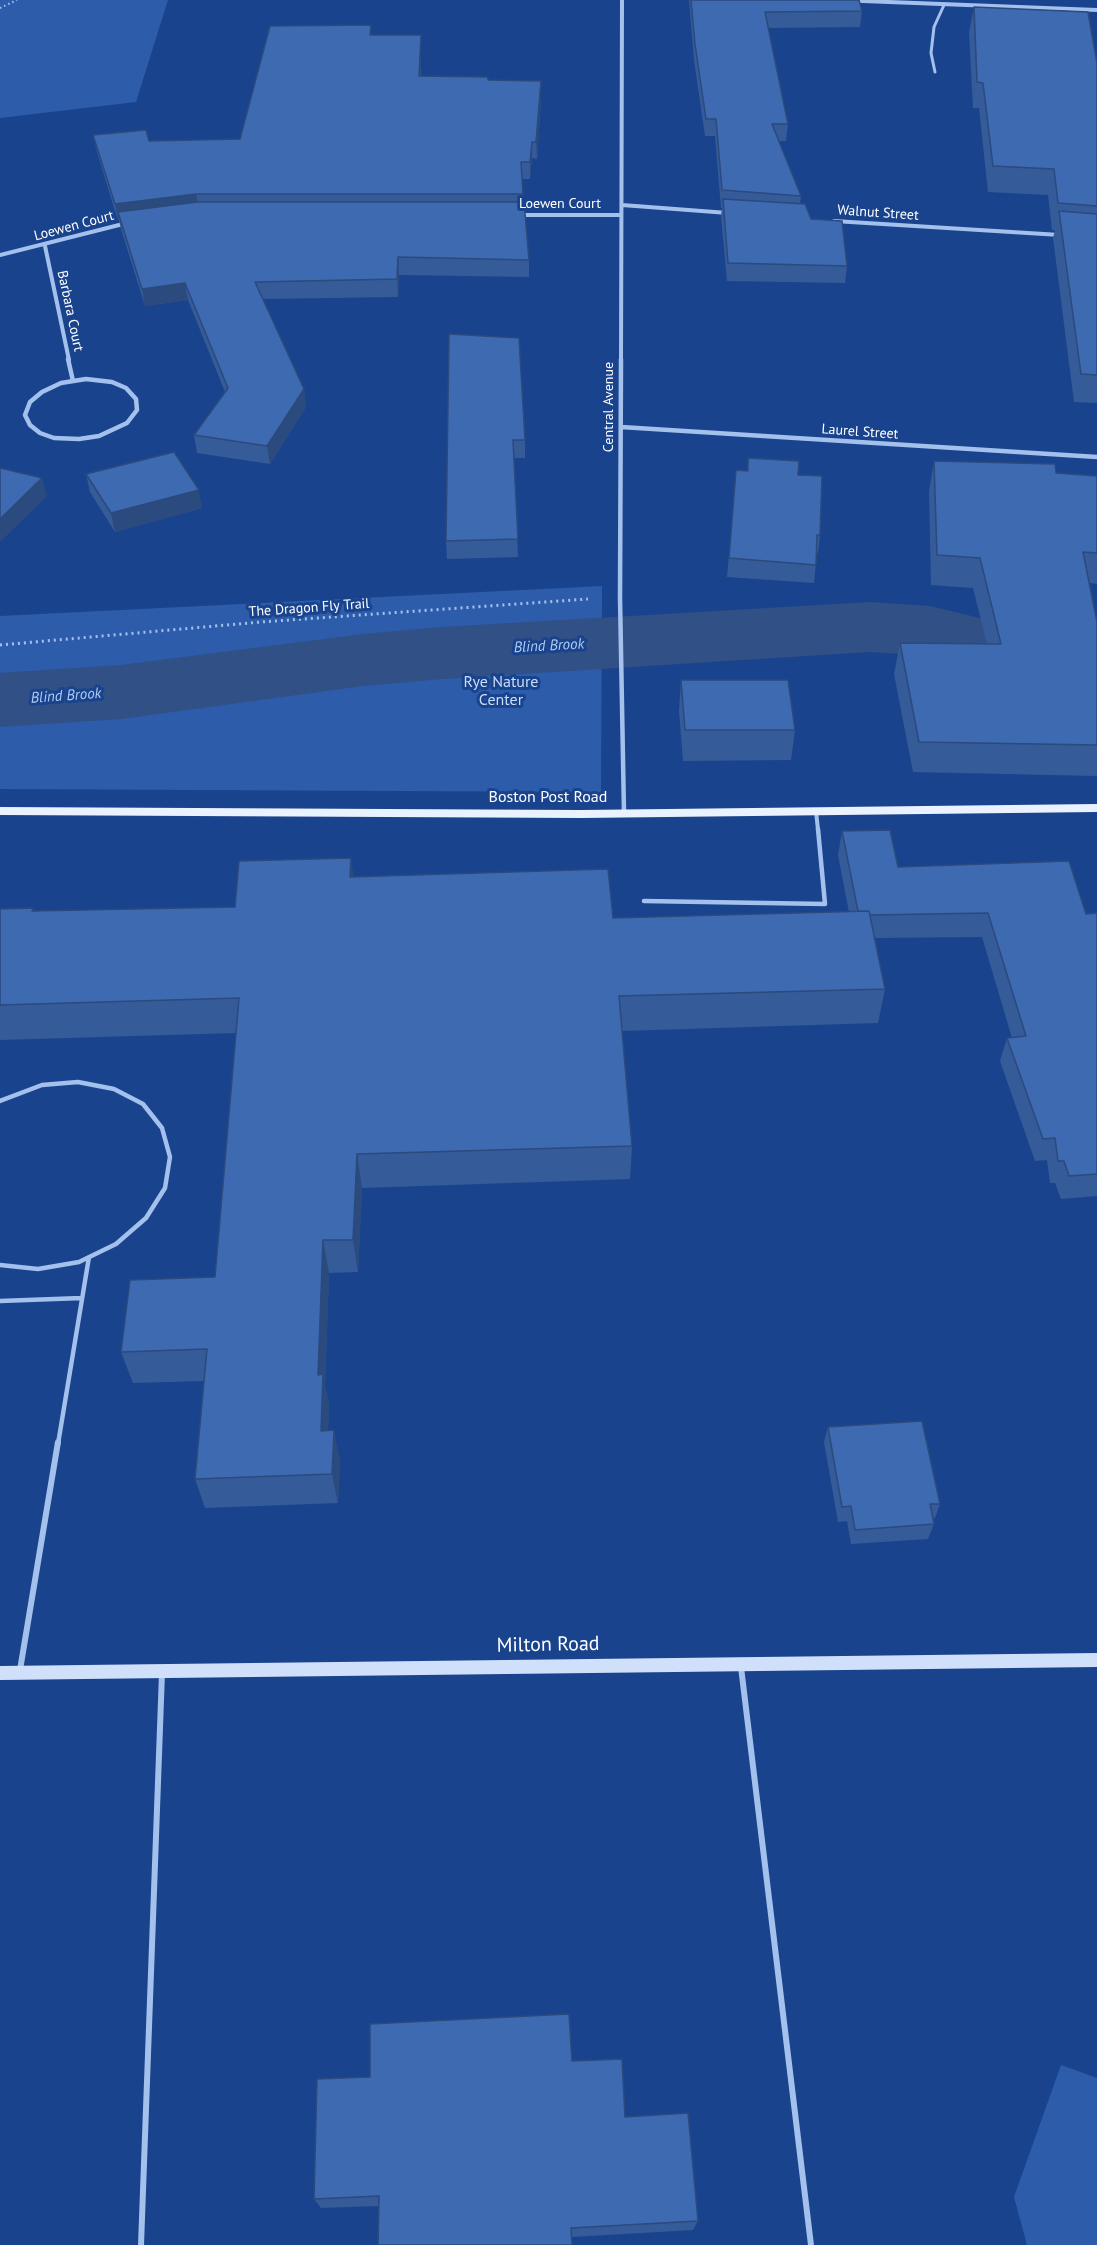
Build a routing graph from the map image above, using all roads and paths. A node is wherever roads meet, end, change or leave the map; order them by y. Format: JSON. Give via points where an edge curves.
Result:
{"nodes":[{"id":1,"x":17,"y":0,"type":"edge"},
{"id":2,"x":622,"y":0,"type":"edge"},
{"id":3,"x":837,"y":0,"type":"edge"},
{"id":4,"x":971,"y":0,"type":"edge"},
{"id":5,"x":944,"y":5,"type":"junction"},
{"id":6,"x":972,"y":6,"type":"junction"},
{"id":7,"x":0,"y":8,"type":"edge"},
{"id":8,"x":1097,"y":10,"type":"edge"},
{"id":9,"x":935,"y":72,"type":"dead end"},
{"id":10,"x":622,"y":205,"type":"junction"},
{"id":11,"x":621,"y":214,"type":"junction"},
{"id":12,"x":738,"y":214,"type":"edge"},
{"id":13,"x":516,"y":215,"type":"edge"},
{"id":14,"x":137,"y":221,"type":"edge"},
{"id":15,"x":832,"y":221,"type":"edge"},
{"id":16,"x":1064,"y":235,"type":"edge"},
{"id":17,"x":45,"y":246,"type":"junction"},
{"id":18,"x":0,"y":255,"type":"edge"},
{"id":19,"x":73,"y":381,"type":"junction"},
{"id":20,"x":621,"y":427,"type":"junction"},
{"id":21,"x":1097,"y":457,"type":"edge"},
{"id":22,"x":620,"y":597,"type":"junction"},
{"id":23,"x":0,"y":645,"type":"edge"},
{"id":24,"x":1097,"y":808,"type":"edge"},
{"id":25,"x":0,"y":811,"type":"edge"},
{"id":26,"x":816,"y":811,"type":"junction"},
{"id":27,"x":624,"y":813,"type":"junction"},
{"id":28,"x":644,"y":901,"type":"dead end"},
{"id":29,"x":0,"y":1101,"type":"edge"},
{"id":30,"x":88,"y":1257,"type":"junction"},
{"id":31,"x":0,"y":1265,"type":"edge"},
{"id":32,"x":82,"y":1298,"type":"junction"},
{"id":33,"x":0,"y":1301,"type":"edge"},
{"id":34,"x":1097,"y":1660,"type":"edge"},
{"id":35,"x":740,"y":1664,"type":"junction"},
{"id":36,"x":162,"y":1670,"type":"junction"},
{"id":37,"x":20,"y":1672,"type":"junction"},
{"id":38,"x":0,"y":1673,"type":"edge"},
{"id":39,"x":141,"y":2245,"type":"edge"},
{"id":40,"x":811,"y":2245,"type":"edge"}],
"edges":[{"from":1,"to":7,"type":"path"},
{"from":2,"to":10,"type":"street","name":"Central Avenue"},
{"from":3,"to":5,"type":"street"},
{"from":4,"to":6,"type":"lane"},
{"from":5,"to":6,"type":"street"},
{"from":5,"to":9,"type":"lane","via":[[934,27],[931,53]]},
{"from":6,"to":8,"type":"street"},
{"from":10,"to":11,"type":"street","name":"Central Avenue"},
{"from":10,"to":12,"type":"street"},
{"from":11,"to":13,"type":"street","name":"Loewen Court"},
{"from":11,"to":20,"type":"street","name":"Central Avenue"},
{"from":14,"to":17,"type":"street","name":"Loewen Court"},
{"from":15,"to":16,"type":"street","name":"Walnut Street"},
{"from":17,"to":18,"type":"street","name":"Loewen Court"},
{"from":17,"to":19,"type":"street","name":"Barbara Court"},
{"from":19,"to":19,"type":"street","via":[[42,392],[30,402],[25,415],[40,433],[79,439],[114,431],[137,410],[136,399],[126,388],[112,382]]},
{"from":20,"to":21,"type":"street","name":"Laurel Street"},
{"from":20,"to":22,"type":"street","name":"Central Avenue"},
{"from":22,"to":23,"type":"path","name":"The Dragon Fly Trail"},
{"from":22,"to":27,"type":"street","name":"Central Avenue"},
{"from":24,"to":26,"type":"main road","name":"Boston Post Road"},
{"from":25,"to":27,"type":"main road","name":"Boston Post Road"},
{"from":26,"to":27,"type":"main road","name":"Boston Post Road"},
{"from":26,"to":28,"type":"lane","via":[[825,904]]},
{"from":29,"to":30,"type":"lane","via":[[42,1085],[78,1082],[114,1089],[143,1104],[162,1128],[170,1157],[165,1188],[146,1218],[116,1244]]},
{"from":30,"to":31,"type":"lane","via":[[38,1269]]},
{"from":30,"to":32,"type":"lane"},
{"from":32,"to":33,"type":"lane"},
{"from":32,"to":37,"type":"lane"},
{"from":34,"to":35,"type":"street","name":"Milton Road"},
{"from":35,"to":36,"type":"street","name":"Milton Road"},
{"from":35,"to":40,"type":"lane"},
{"from":36,"to":37,"type":"street","name":"Milton Road"},
{"from":36,"to":39,"type":"lane"},
{"from":37,"to":38,"type":"street","name":"Milton Road"}]}
